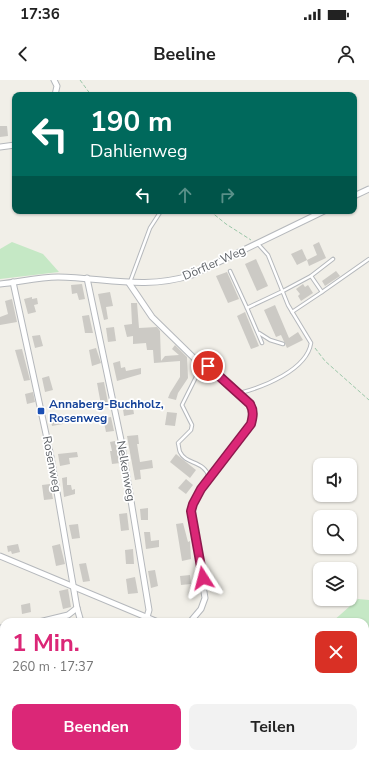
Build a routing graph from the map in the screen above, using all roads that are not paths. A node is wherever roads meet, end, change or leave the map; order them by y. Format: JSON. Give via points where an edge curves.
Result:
{"nodes":[{"id":1,"x":54,"y":80,"type":"edge"},
{"id":2,"x":56,"y":92,"type":"edge"},
{"id":3,"x":12,"y":145,"type":"edge"},
{"id":4,"x":0,"y":147,"type":"edge"},
{"id":5,"x":369,"y":189,"type":"edge"},
{"id":6,"x":357,"y":195,"type":"edge"},
{"id":7,"x":159,"y":214,"type":"edge"},
{"id":8,"x":318,"y":214,"type":"edge"},
{"id":9,"x":257,"y":244,"type":"junction"},
{"id":10,"x":333,"y":259,"type":"dead end"},
{"id":11,"x":369,"y":259,"type":"edge"},
{"id":12,"x":230,"y":271,"type":"dead end"},
{"id":13,"x":311,"y":276,"type":"junction"},
{"id":14,"x":87,"y":278,"type":"junction"},
{"id":15,"x":13,"y":282,"type":"junction"},
{"id":16,"x":130,"y":283,"type":"junction"},
{"id":17,"x":0,"y":284,"type":"edge"},
{"id":18,"x":283,"y":291,"type":"junction"},
{"id":19,"x":322,"y":292,"type":"junction"},
{"id":20,"x":247,"y":308,"type":"junction"},
{"id":21,"x":292,"y":312,"type":"junction"},
{"id":22,"x":258,"y":333,"type":"junction"},
{"id":23,"x":262,"y":343,"type":"dead end"},
{"id":24,"x":283,"y":344,"type":"dead end"},
{"id":25,"x":196,"y":359,"type":"junction"},
{"id":26,"x":239,"y":393,"type":"junction"},
{"id":27,"x":209,"y":477,"type":"junction"},
{"id":28,"x":0,"y":556,"type":"edge"},
{"id":29,"x":74,"y":588,"type":"junction"},
{"id":30,"x":77,"y":608,"type":"junction"},
{"id":31,"x":147,"y":617,"type":"joint"},
{"id":32,"x":56,"y":618,"type":"edge"},
{"id":33,"x":80,"y":618,"type":"edge"},
{"id":34,"x":193,"y":618,"type":"edge"}],
"edges":[{"from":1,"to":2,"type":"street","via":[[57,86]]},
{"from":3,"to":4,"type":"street"},
{"from":5,"to":6,"type":"street"},
{"from":7,"to":16,"type":"lane","via":[[150,228]]},
{"from":8,"to":9,"type":"street","name":"Dörfler Weg"},
{"from":9,"to":16,"type":"street","name":"Dörfler Weg","via":[[185,277],[157,283]]},
{"from":9,"to":18,"type":"lane","via":[[268,255]]},
{"from":10,"to":13,"type":"lane"},
{"from":11,"to":19,"type":"lane"},
{"from":12,"to":20,"type":"lane"},
{"from":13,"to":18,"type":"lane"},
{"from":13,"to":19,"type":"lane"},
{"from":14,"to":15,"type":"street","name":"Dörfler Weg","via":[[56,277]]},
{"from":14,"to":16,"type":"street","name":"Dörfler Weg"},
{"from":14,"to":31,"type":"street","name":"Nelkenweg","via":[[121,440],[149,610]]},
{"from":15,"to":17,"type":"street","name":"Dörfler Weg"},
{"from":15,"to":29,"type":"street","name":"Rosenweg","via":[[51,457]]},
{"from":16,"to":25,"type":"street","via":[[152,317]]},
{"from":18,"to":20,"type":"lane"},
{"from":18,"to":21,"type":"lane"},
{"from":19,"to":21,"type":"lane"},
{"from":20,"to":22,"type":"lane"},
{"from":21,"to":26,"type":"lane","via":[[310,339],[311,346],[303,360],[264,386]]},
{"from":22,"to":23,"type":"lane"},
{"from":22,"to":24,"type":"lane"},
{"from":25,"to":26,"type":"street"},
{"from":25,"to":27,"type":"lane","via":[[196,376],[182,405],[192,426],[178,443],[180,454],[202,466]]},
{"from":26,"to":27,"type":"street","via":[[253,409],[251,424]]},
{"from":27,"to":34,"type":"street","via":[[191,511],[205,598],[201,609]]},
{"from":28,"to":29,"type":"street"},
{"from":29,"to":30,"type":"street","name":"Rosenweg"},
{"from":29,"to":31,"type":"street"},
{"from":30,"to":32,"type":"street","via":[[68,615]]},
{"from":30,"to":33,"type":"street","name":"Rosenweg"}]}
